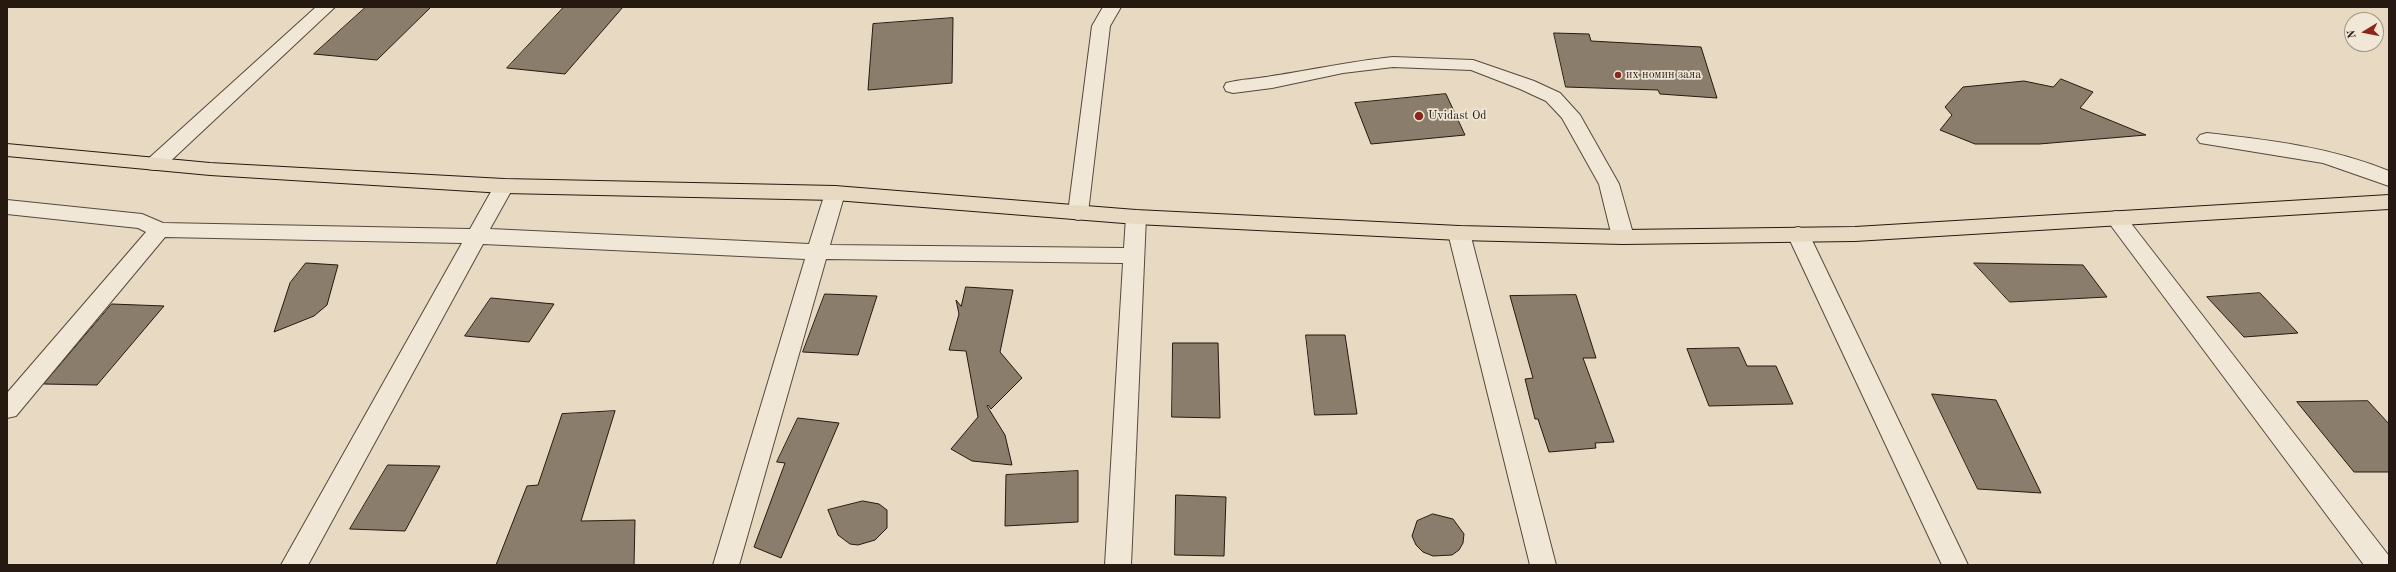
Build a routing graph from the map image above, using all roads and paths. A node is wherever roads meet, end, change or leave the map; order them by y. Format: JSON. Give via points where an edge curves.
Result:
{"nodes":[{"id":1,"x":326,"y":7,"type":"edge"},
{"id":2,"x":1112,"y":7,"type":"edge"},
{"id":3,"x":1233,"y":87,"type":"dead end"},
{"id":4,"x":2208,"y":138,"type":"dead end"},
{"id":5,"x":7,"y":150,"type":"edge"},
{"id":6,"x":154,"y":164,"type":"junction"},
{"id":7,"x":2389,"y":179,"type":"edge"},
{"id":8,"x":504,"y":186,"type":"junction"},
{"id":9,"x":835,"y":193,"type":"junction"},
{"id":10,"x":2389,"y":202,"type":"edge"},
{"id":11,"x":7,"y":207,"type":"edge"},
{"id":12,"x":1078,"y":213,"type":"junction"},
{"id":13,"x":1136,"y":217,"type":"junction"},
{"id":14,"x":2116,"y":218,"type":"junction"},
{"id":15,"x":159,"y":230,"type":"junction"},
{"id":16,"x":1459,"y":233,"type":"junction"},
{"id":17,"x":1798,"y":234,"type":"junction"},
{"id":18,"x":476,"y":236,"type":"junction"},
{"id":19,"x":1623,"y":237,"type":"junction"},
{"id":20,"x":818,"y":252,"type":"junction"},
{"id":21,"x":1134,"y":256,"type":"junction"},
{"id":22,"x":7,"y":409,"type":"edge"},
{"id":23,"x":294,"y":565,"type":"edge"},
{"id":24,"x":726,"y":565,"type":"edge"},
{"id":25,"x":1118,"y":565,"type":"edge"},
{"id":26,"x":1543,"y":565,"type":"edge"},
{"id":27,"x":1955,"y":565,"type":"edge"},
{"id":28,"x":2380,"y":565,"type":"edge"}],
"edges":[{"from":1,"to":6,"type":"street"},
{"from":2,"to":12,"type":"street","via":[[1101,26]]},
{"from":3,"to":19,"type":"street","via":[[1393,62],[1473,65],[1527,85],[1553,97],[1570,115],[1609,184]]},
{"from":4,"to":7,"type":"street","via":[[2327,159]]},
{"from":5,"to":6,"type":"main road"},
{"from":6,"to":8,"type":"main road"},
{"from":8,"to":9,"type":"main road"},
{"from":8,"to":18,"type":"street"},
{"from":9,"to":12,"type":"main road"},
{"from":9,"to":20,"type":"street"},
{"from":10,"to":14,"type":"main road"},
{"from":11,"to":15,"type":"street","via":[[142,221]]},
{"from":12,"to":13,"type":"main road"},
{"from":13,"to":16,"type":"main road"},
{"from":13,"to":21,"type":"street"},
{"from":14,"to":17,"type":"main road","via":[[1855,234]]},
{"from":14,"to":28,"type":"street"},
{"from":15,"to":18,"type":"street"},
{"from":15,"to":22,"type":"street"},
{"from":16,"to":19,"type":"main road"},
{"from":16,"to":26,"type":"street"},
{"from":17,"to":19,"type":"main road"},
{"from":17,"to":27,"type":"street"},
{"from":18,"to":20,"type":"street"},
{"from":18,"to":23,"type":"street"},
{"from":20,"to":21,"type":"street"},
{"from":20,"to":24,"type":"street"},
{"from":21,"to":25,"type":"street"}]}
